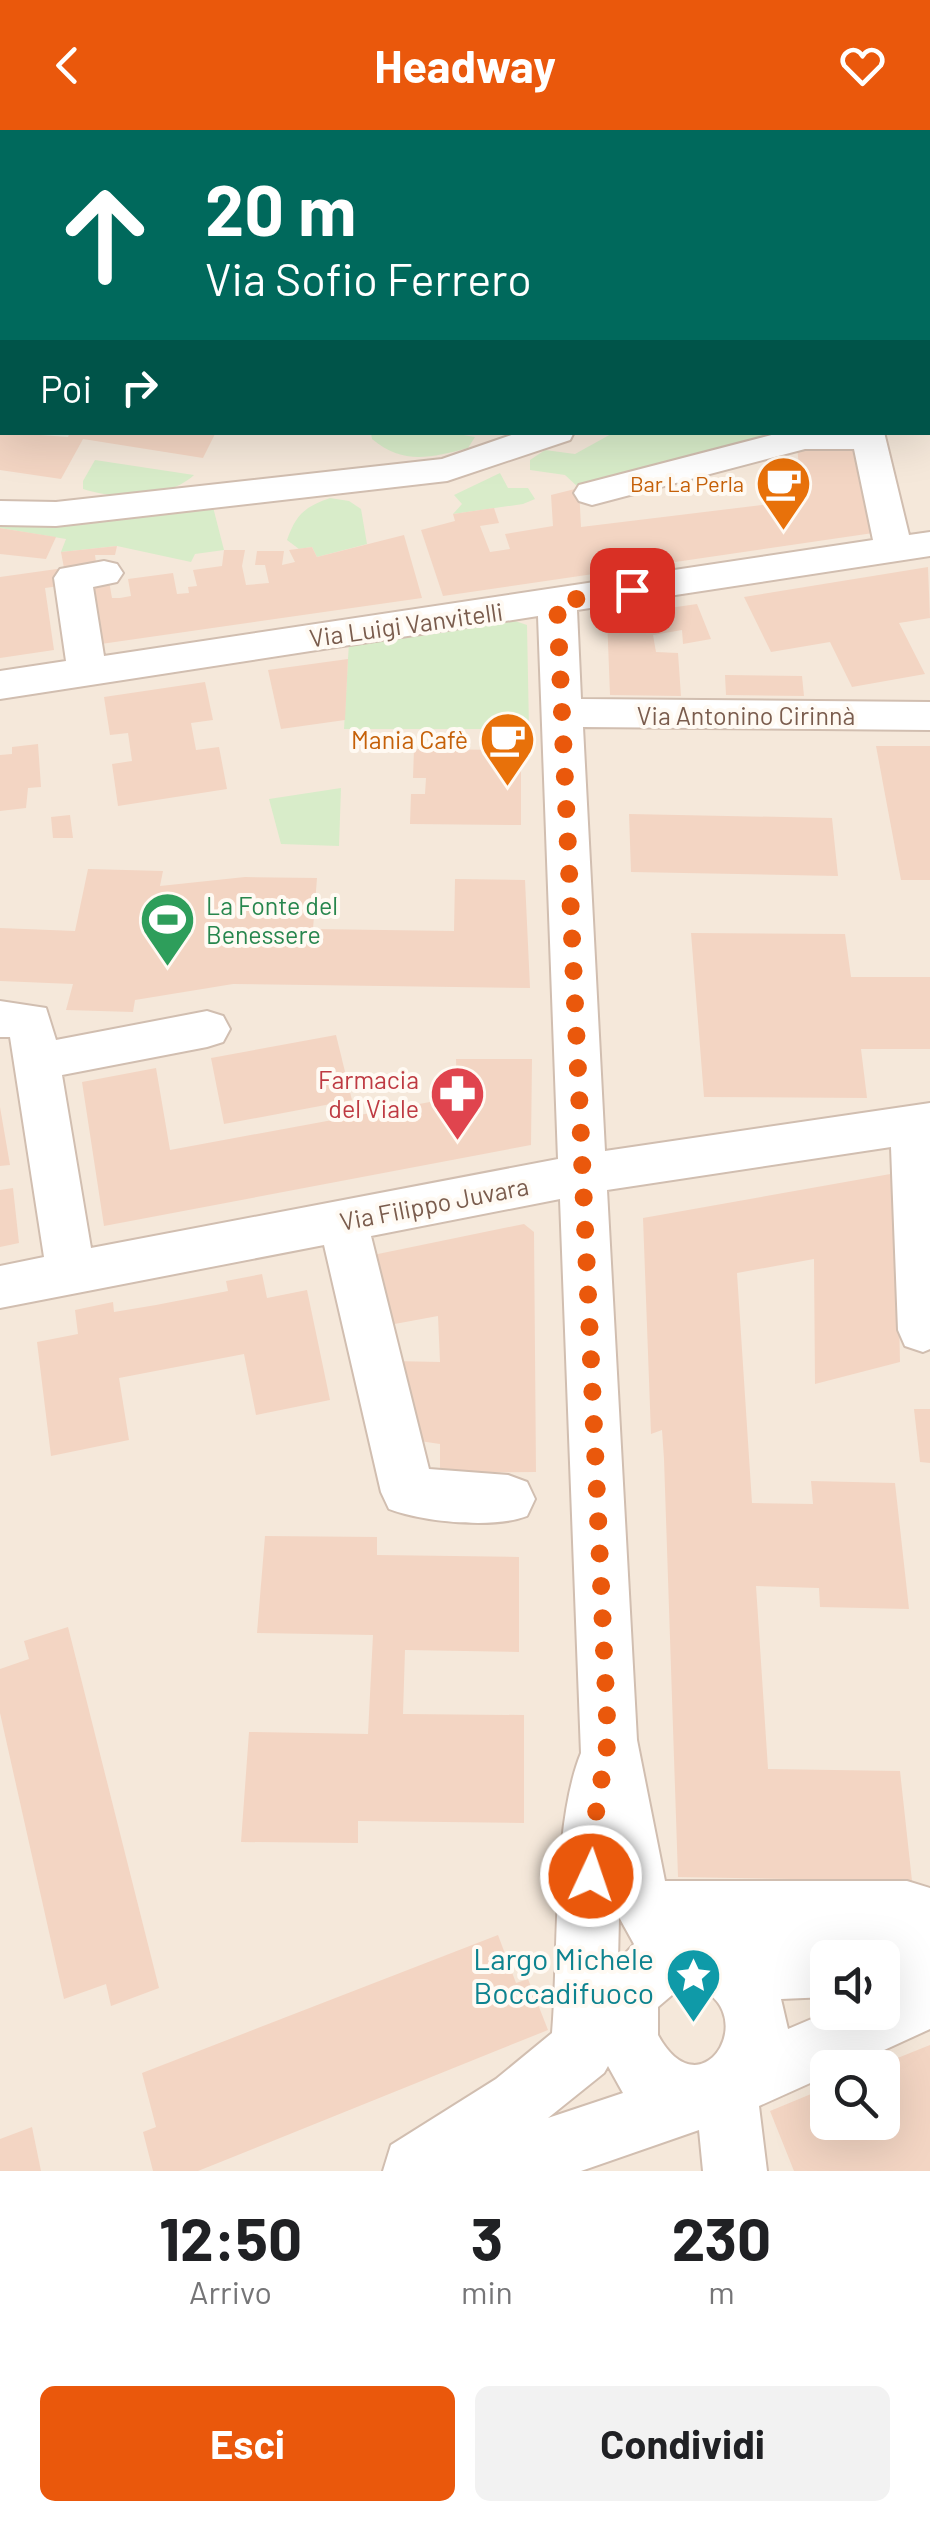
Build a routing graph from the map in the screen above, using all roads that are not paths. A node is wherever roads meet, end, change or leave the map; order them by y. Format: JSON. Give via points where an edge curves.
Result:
{"nodes":[{"id":1,"x":548,"y":435,"type":"edge"},
{"id":2,"x":898,"y":435,"type":"edge"},
{"id":3,"x":592,"y":493,"type":"dead end"},
{"id":4,"x":0,"y":512,"type":"edge"},
{"id":5,"x":915,"y":546,"type":"edge"},
{"id":6,"x":104,"y":573,"type":"dead end"},
{"id":7,"x":557,"y":602,"type":"junction"},
{"id":8,"x":88,"y":672,"type":"junction"},
{"id":9,"x":0,"y":684,"type":"edge"},
{"id":10,"x":562,"y":714,"type":"junction"},
{"id":11,"x":930,"y":716,"type":"edge"},
{"id":12,"x":0,"y":1019,"type":"edge"},
{"id":13,"x":207,"y":1030,"type":"dead end"},
{"id":14,"x":36,"y":1062,"type":"junction"},
{"id":15,"x":922,"y":1122,"type":"edge"},
{"id":16,"x":584,"y":1174,"type":"junction"},
{"id":17,"x":343,"y":1221,"type":"junction"},
{"id":18,"x":71,"y":1274,"type":"junction"},
{"id":19,"x":0,"y":1287,"type":"edge"},
{"id":20,"x":922,"y":1330,"type":"dead end"},
{"id":21,"x":508,"y":1499,"type":"dead end"},
{"id":22,"x":608,"y":1740,"type":"junction"},
{"id":23,"x":648,"y":1911,"type":"junction"},
{"id":24,"x":930,"y":1918,"type":"edge"},
{"id":25,"x":930,"y":1951,"type":"edge"},
{"id":26,"x":900,"y":1958,"type":"edge"},
{"id":27,"x":709,"y":1960,"type":"junction"},
{"id":28,"x":810,"y":1967,"type":"edge"},
{"id":29,"x":930,"y":1998,"type":"edge"},
{"id":30,"x":609,"y":2010,"type":"junction"},
{"id":31,"x":720,"y":2090,"type":"junction"},
{"id":32,"x":410,"y":2170,"type":"edge"},
{"id":33,"x":735,"y":2171,"type":"edge"}],
"edges":[{"from":1,"to":4,"type":"street","via":[[448,470],[56,514]]},
{"from":2,"to":5,"type":"street"},
{"from":3,"to":5,"type":"street","via":[[805,438],[870,438]]},
{"from":5,"to":7,"type":"street","name":"Via Luigi Vanvitelli"},
{"from":6,"to":8,"type":"street","via":[[73,578]]},
{"from":7,"to":8,"type":"street","name":"Via Luigi Vanvitelli"},
{"from":7,"to":10,"type":"street"},
{"from":8,"to":9,"type":"street","name":"Via Luigi Vanvitelli"},
{"from":10,"to":11,"type":"street","name":"Via Antonino Cirinnà"},
{"from":10,"to":16,"type":"street"},
{"from":12,"to":14,"type":"street","via":[[30,1020]]},
{"from":13,"to":14,"type":"street"},
{"from":14,"to":18,"type":"street"},
{"from":15,"to":16,"type":"street","name":"Via Filippo Juvara"},
{"from":15,"to":20,"type":"street"},
{"from":16,"to":17,"type":"street","name":"Via Filippo Juvara"},
{"from":16,"to":22,"type":"street"},
{"from":17,"to":18,"type":"street","name":"Via Filippo Juvara"},
{"from":17,"to":21,"type":"street","via":[[408,1492]]},
{"from":18,"to":19,"type":"street","name":"Via Filippo Juvara"},
{"from":22,"to":23,"type":"street","via":[[627,1849]]},
{"from":22,"to":30,"type":"street","via":[[592,1837]]},
{"from":23,"to":24,"type":"street","via":[[907,1911]]},
{"from":23,"to":27,"type":"street"},
{"from":25,"to":26,"type":"street"},
{"from":27,"to":28,"type":"street"},
{"from":27,"to":30,"type":"street","via":[[664,1960]]},
{"from":27,"to":31,"type":"street","via":[[748,1990],[758,2023],[753,2058]]},
{"from":29,"to":31,"type":"street"},
{"from":30,"to":31,"type":"street","via":[[650,2078],[674,2092]]},
{"from":30,"to":32,"type":"street","via":[[524,2100]]},
{"from":31,"to":32,"type":"street","via":[[540,2154]]},
{"from":31,"to":33,"type":"street"}]}
